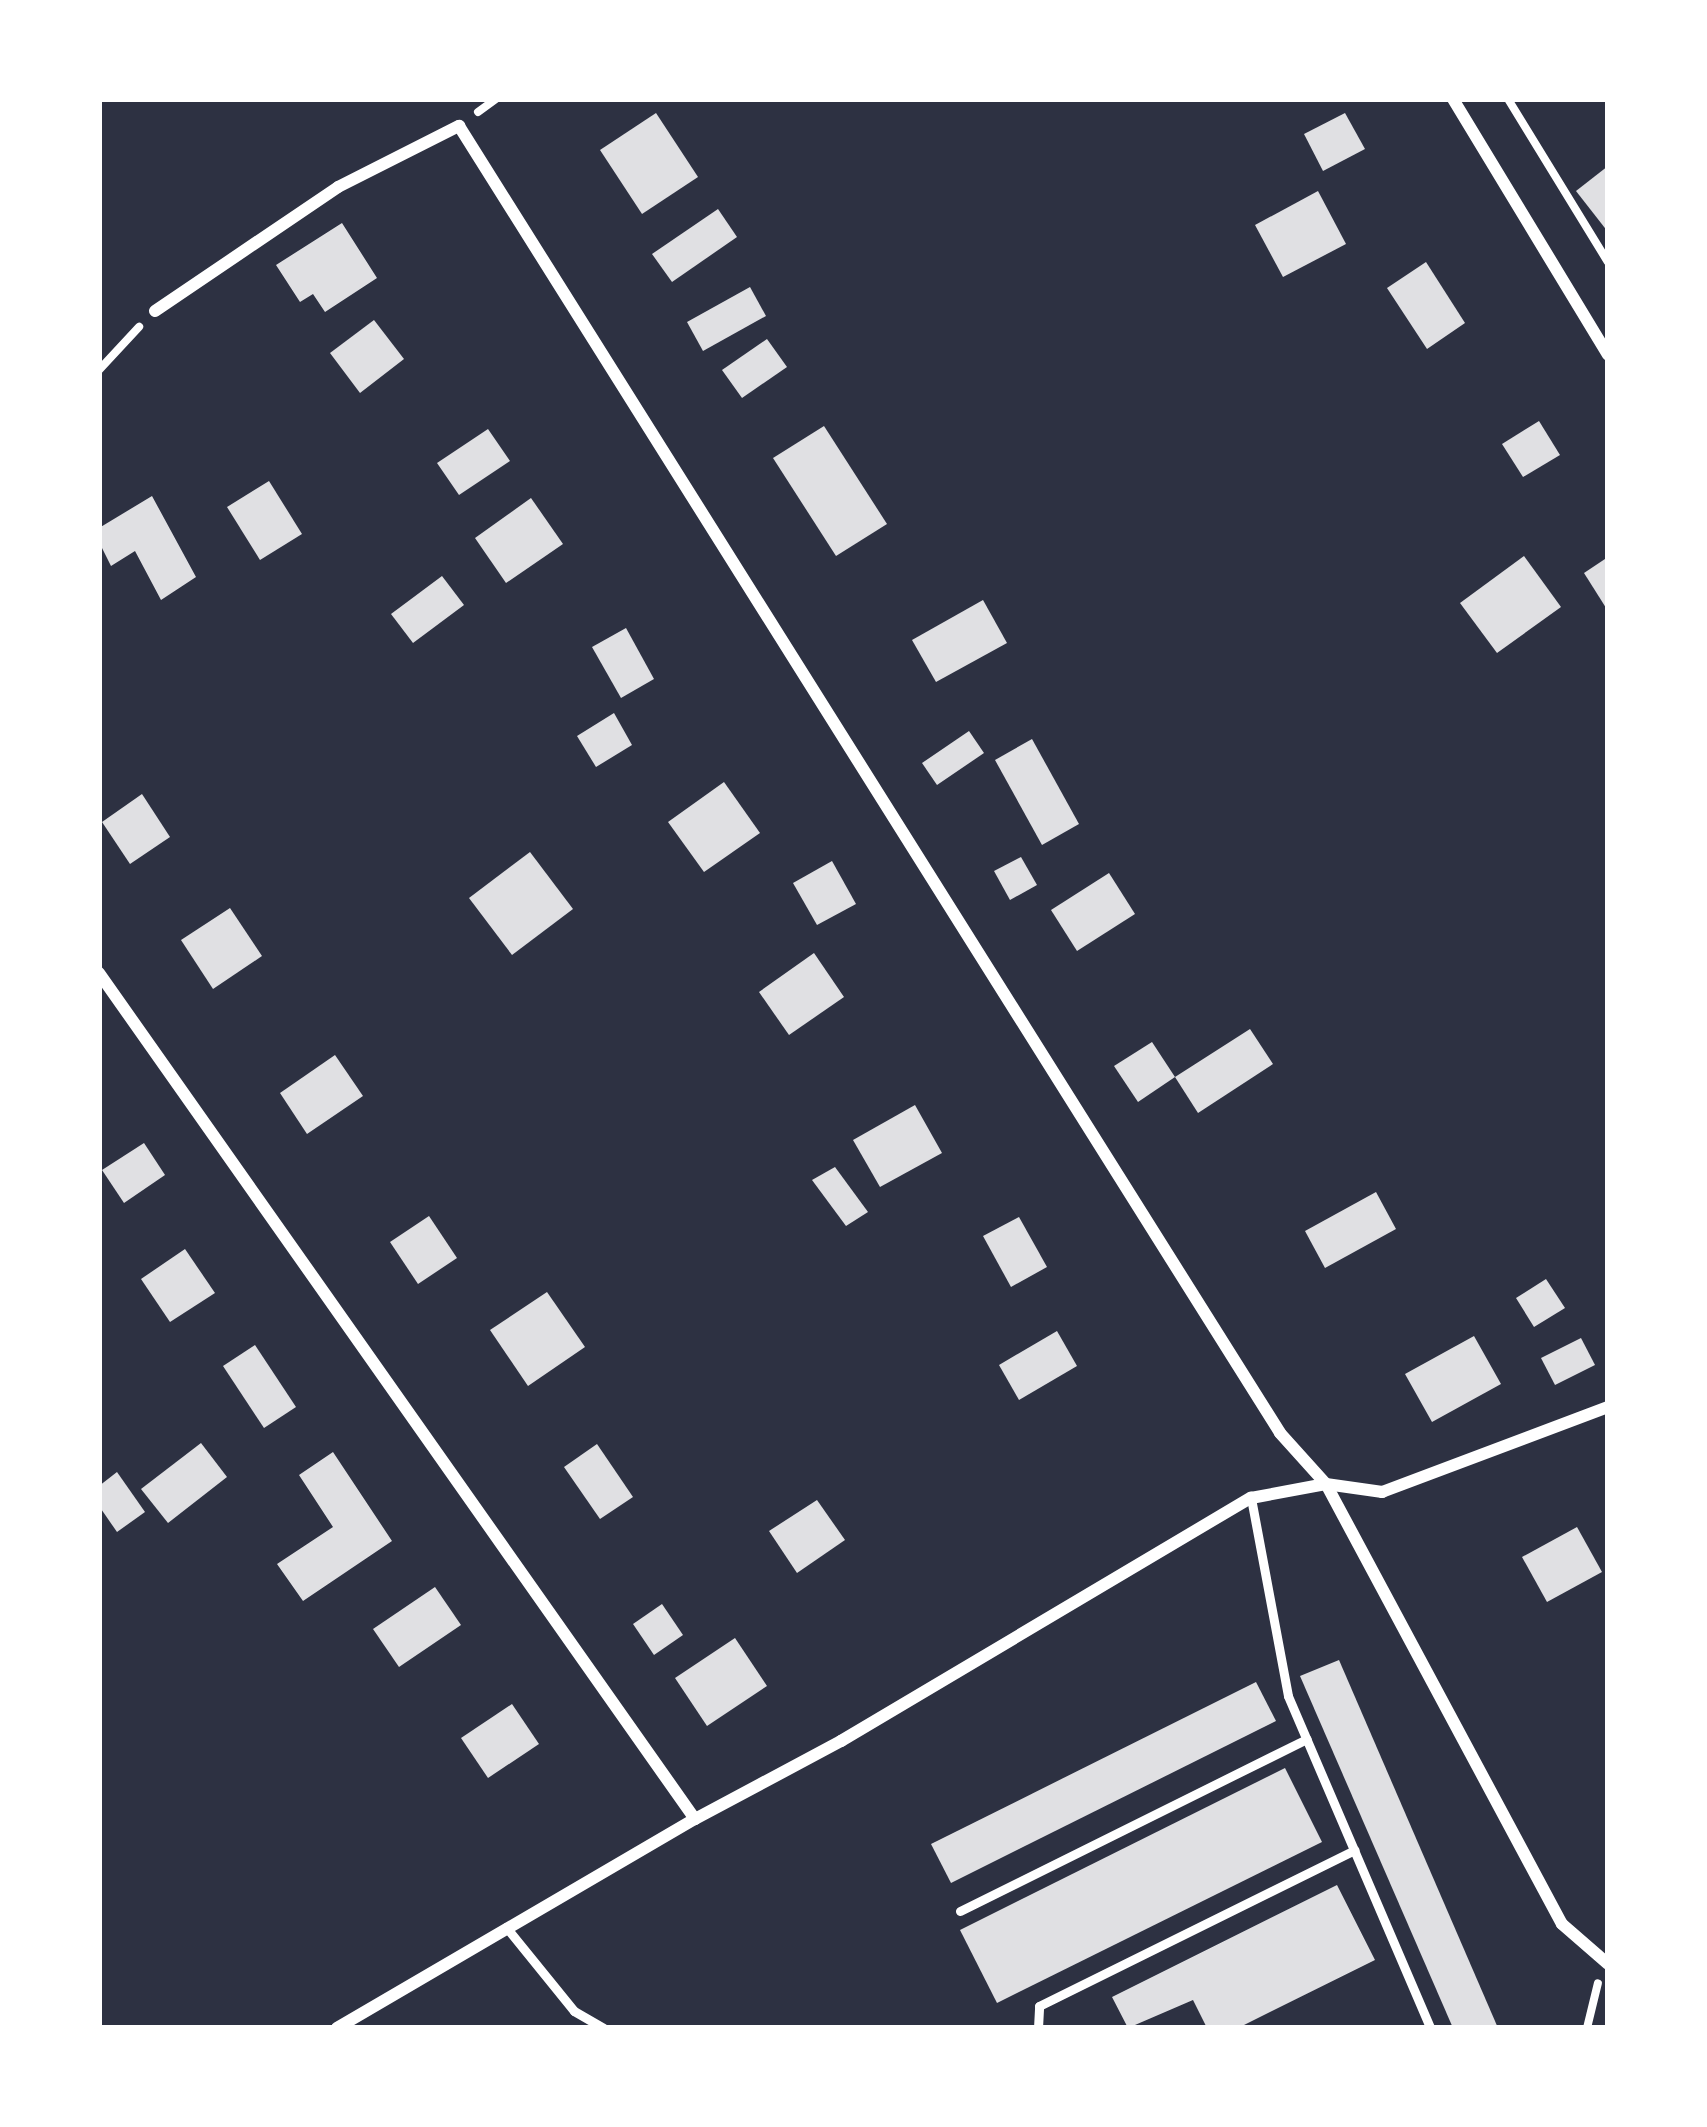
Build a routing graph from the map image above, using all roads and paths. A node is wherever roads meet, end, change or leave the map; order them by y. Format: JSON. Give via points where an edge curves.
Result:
{"nodes":[{"id":1,"x":1454,"y":99,"type":"edge"},
{"id":2,"x":1508,"y":99,"type":"edge"},
{"id":3,"x":1608,"y":262,"type":"edge"},
{"id":4,"x":155,"y":311,"type":"joint"},
{"id":5,"x":1608,"y":355,"type":"edge"},
{"id":6,"x":99,"y":370,"type":"edge"},
{"id":7,"x":99,"y":973,"type":"edge"},
{"id":8,"x":1608,"y":1407,"type":"edge"},
{"id":9,"x":1326,"y":1484,"type":"junction"},
{"id":10,"x":1251,"y":1498,"type":"junction"},
{"id":11,"x":1307,"y":1739,"type":"junction"},
{"id":12,"x":695,"y":1819,"type":"junction"},
{"id":13,"x":1354,"y":1850,"type":"junction"},
{"id":14,"x":961,"y":1911,"type":"dead end"},
{"id":15,"x":506,"y":1927,"type":"junction"},
{"id":16,"x":1605,"y":1963,"type":"edge"},
{"id":17,"x":338,"y":2028,"type":"edge"},
{"id":18,"x":604,"y":2028,"type":"edge"},
{"id":19,"x":1038,"y":2028,"type":"edge"},
{"id":20,"x":1430,"y":2028,"type":"edge"},
{"id":21,"x":1587,"y":2028,"type":"edge"}],
"edges":[{"from":1,"to":5,"type":"street"},
{"from":2,"to":3,"type":"path"},
{"from":4,"to":6,"type":"path"},
{"from":4,"to":9,"type":"street","via":[[338,187],[460,126],[1280,1433]]},
{"from":7,"to":12,"type":"street"},
{"from":8,"to":9,"type":"street","via":[[1382,1492]]},
{"from":9,"to":10,"type":"street"},
{"from":9,"to":16,"type":"street","via":[[1562,1924]]},
{"from":10,"to":11,"type":"lane","via":[[1288,1696]]},
{"from":10,"to":12,"type":"street"},
{"from":11,"to":13,"type":"lane"},
{"from":11,"to":14,"type":"lane"},
{"from":12,"to":15,"type":"street"},
{"from":13,"to":19,"type":"lane","via":[[1039,2006]]},
{"from":13,"to":20,"type":"lane"},
{"from":15,"to":17,"type":"street"},
{"from":15,"to":18,"type":"lane","via":[[574,2011]]},
{"from":16,"to":21,"type":"path"}]}
